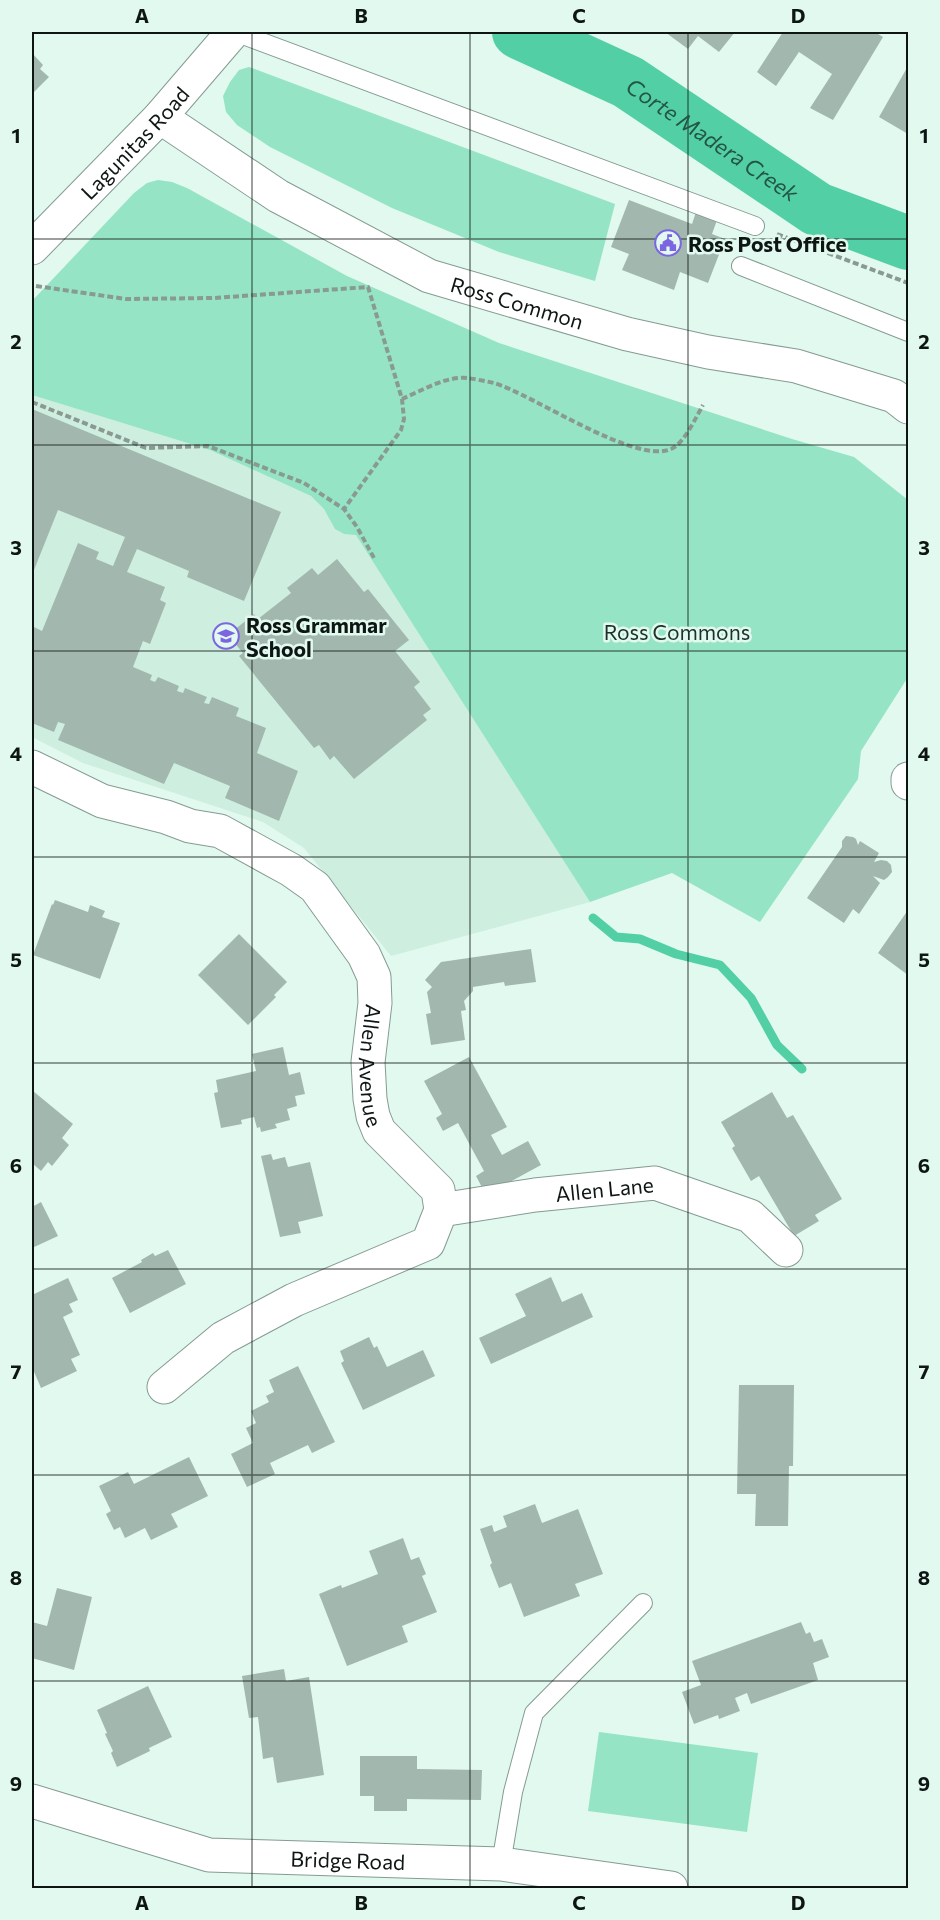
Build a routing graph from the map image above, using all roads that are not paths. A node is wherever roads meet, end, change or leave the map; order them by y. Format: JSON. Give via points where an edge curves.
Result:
{"nodes":[{"id":1,"x":234,"y":32,"type":"edge"},
{"id":2,"x":160,"y":117,"type":"junction"},
{"id":3,"x":755,"y":226,"type":"road end"},
{"id":4,"x":32,"y":248,"type":"edge"},
{"id":5,"x":741,"y":266,"type":"dead end"},
{"id":6,"x":909,"y":332,"type":"edge"},
{"id":7,"x":909,"y":407,"type":"edge"},
{"id":8,"x":32,"y":767,"type":"edge"},
{"id":9,"x":441,"y":1210,"type":"junction"},
{"id":10,"x":786,"y":1250,"type":"dead end"},
{"id":11,"x":164,"y":1387,"type":"dead end"},
{"id":12,"x":643,"y":1603,"type":"dead end"},
{"id":13,"x":32,"y":1801,"type":"edge"},
{"id":14,"x":514,"y":1872,"type":"edge"},
{"id":15,"x":671,"y":1888,"type":"edge"}],
"edges":[{"from":1,"to":2,"type":"street","name":"Lagunitas Road"},
{"from":1,"to":3,"type":"lane"},
{"from":2,"to":4,"type":"street","name":"Lagunitas Road"},
{"from":2,"to":7,"type":"street","name":"Ross Common","via":[[278,196],[429,276],[627,334],[796,366],[894,396]]},
{"from":5,"to":6,"type":"lane"},
{"from":8,"to":9,"type":"street","name":"Allen Avenue","via":[[102,801],[220,831],[315,887],[364,955],[374,977],[368,1062],[376,1124],[438,1190]]},
{"from":9,"to":10,"type":"street","name":"Allen Lane","via":[[535,1195],[655,1183],[750,1216]]},
{"from":9,"to":11,"type":"street","via":[[428,1243],[294,1300],[223,1338]]},
{"from":12,"to":14,"type":"lane","via":[[534,1713],[513,1792]]},
{"from":13,"to":14,"type":"street","name":"Bridge Road","via":[[209,1855]]},
{"from":14,"to":15,"type":"street","name":"Bridge Road"}]}
